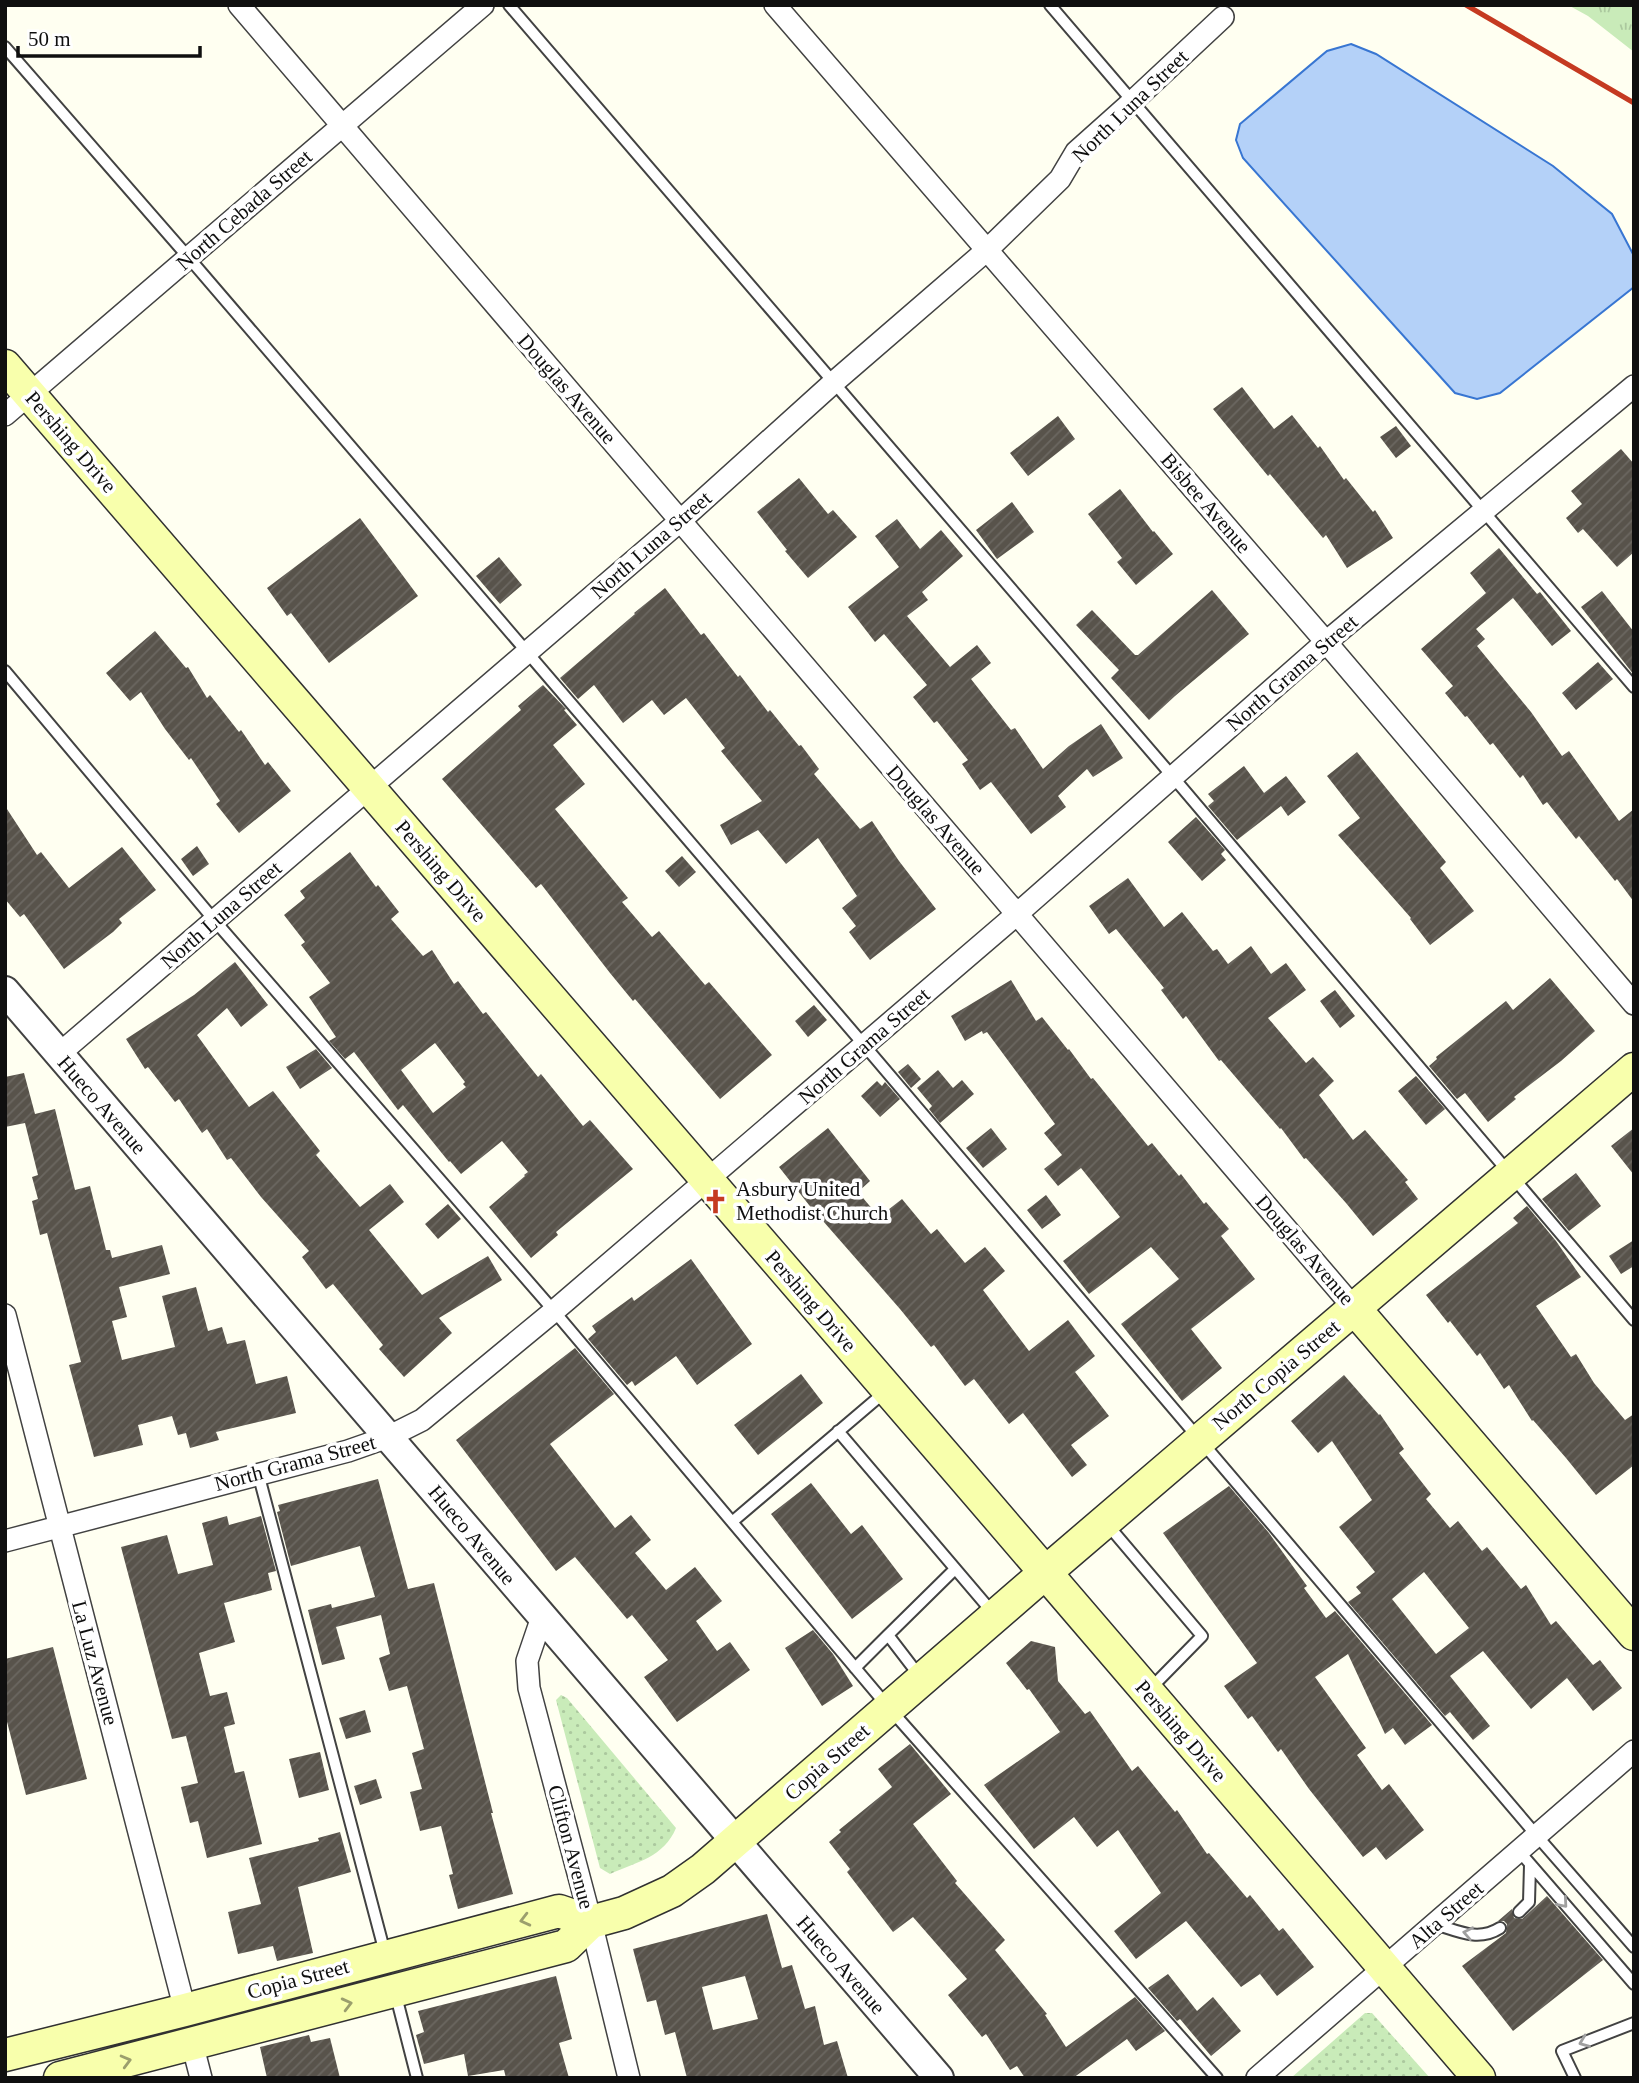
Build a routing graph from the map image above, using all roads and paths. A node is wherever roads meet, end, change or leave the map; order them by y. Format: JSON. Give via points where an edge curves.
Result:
{"nodes":[{"id":1,"x":239,"y":5,"type":"edge"},
{"id":2,"x":483,"y":5,"type":"edge"},
{"id":3,"x":509,"y":5,"type":"edge"},
{"id":4,"x":775,"y":5,"type":"edge"},
{"id":5,"x":1050,"y":5,"type":"edge"},
{"id":6,"x":1223,"y":17,"type":"dead end"},
{"id":7,"x":5,"y":47,"type":"edge"},
{"id":8,"x":1132,"y":102,"type":"junction"},
{"id":9,"x":342,"y":127,"type":"junction"},
{"id":10,"x":987,"y":250,"type":"junction"},
{"id":11,"x":189,"y":258,"type":"junction"},
{"id":12,"x":5,"y":366,"type":"edge"},
{"id":13,"x":833,"y":383,"type":"junction"},
{"id":14,"x":1634,"y":386,"type":"edge"},
{"id":15,"x":30,"y":394,"type":"junction"},
{"id":16,"x":5,"y":415,"type":"edge"},
{"id":17,"x":1483,"y":511,"type":"junction"},
{"id":18,"x":680,"y":521,"type":"junction"},
{"id":19,"x":1326,"y":642,"type":"junction"},
{"id":20,"x":527,"y":652,"type":"junction"},
{"id":21,"x":5,"y":671,"type":"edge"},
{"id":22,"x":1634,"y":687,"type":"edge"},
{"id":23,"x":1173,"y":777,"type":"junction"},
{"id":24,"x":370,"y":788,"type":"junction"},
{"id":25,"x":1017,"y":914,"type":"junction"},
{"id":26,"x":215,"y":921,"type":"junction"},
{"id":27,"x":8,"y":997,"type":"edge"},
{"id":28,"x":1634,"y":1004,"type":"edge"},
{"id":29,"x":864,"y":1045,"type":"junction"},
{"id":30,"x":59,"y":1054,"type":"junction"},
{"id":31,"x":1634,"y":1069,"type":"edge"},
{"id":32,"x":1511,"y":1175,"type":"junction"},
{"id":33,"x":707,"y":1180,"type":"junction"},
{"id":34,"x":1354,"y":1308,"type":"junction"},
{"id":35,"x":554,"y":1311,"type":"junction"},
{"id":36,"x":5,"y":1315,"type":"edge"},
{"id":37,"x":1634,"y":1320,"type":"edge"},
{"id":38,"x":888,"y":1389,"type":"junction"},
{"id":39,"x":838,"y":1431,"type":"junction"},
{"id":40,"x":388,"y":1437,"type":"junction"},
{"id":41,"x":1200,"y":1440,"type":"junction"},
{"id":42,"x":258,"y":1473,"type":"junction"},
{"id":43,"x":1105,"y":1521,"type":"junction"},
{"id":44,"x":732,"y":1522,"type":"junction"},
{"id":45,"x":59,"y":1527,"type":"junction"},
{"id":46,"x":5,"y":1541,"type":"edge"},
{"id":47,"x":955,"y":1569,"type":"junction"},
{"id":48,"x":1046,"y":1572,"type":"junction"},
{"id":49,"x":995,"y":1616,"type":"junction"},
{"id":50,"x":542,"y":1617,"type":"junction"},
{"id":51,"x":1634,"y":1634,"type":"edge"},
{"id":52,"x":888,"y":1635,"type":"junction"},
{"id":53,"x":855,"y":1668,"type":"junction"},
{"id":54,"x":922,"y":1680,"type":"junction"},
{"id":55,"x":1147,"y":1691,"type":"junction"},
{"id":56,"x":889,"y":1708,"type":"junction"},
{"id":57,"x":1634,"y":1751,"type":"edge"},
{"id":58,"x":1536,"y":1836,"type":"junction"},
{"id":59,"x":735,"y":1842,"type":"junction"},
{"id":60,"x":1524,"y":1858,"type":"junction"},
{"id":61,"x":1520,"y":1912,"type":"dead end"},
{"id":62,"x":591,"y":1922,"type":"junction"},
{"id":63,"x":1435,"y":1924,"type":"junction"},
{"id":64,"x":1500,"y":1928,"type":"dead end"},
{"id":65,"x":1634,"y":1947,"type":"edge"},
{"id":66,"x":386,"y":1956,"type":"junction"},
{"id":67,"x":1384,"y":1968,"type":"junction"},
{"id":68,"x":1634,"y":1984,"type":"edge"},
{"id":69,"x":395,"y":1992,"type":"junction"},
{"id":70,"x":185,"y":2010,"type":"junction"},
{"id":71,"x":1634,"y":2023,"type":"edge"},
{"id":72,"x":192,"y":2043,"type":"junction"},
{"id":73,"x":5,"y":2055,"type":"edge"},
{"id":74,"x":60,"y":2078,"type":"edge"},
{"id":75,"x":201,"y":2078,"type":"edge"},
{"id":76,"x":417,"y":2078,"type":"edge"},
{"id":77,"x":629,"y":2078,"type":"edge"},
{"id":78,"x":939,"y":2078,"type":"edge"},
{"id":79,"x":1217,"y":2078,"type":"edge"},
{"id":80,"x":1257,"y":2078,"type":"edge"},
{"id":81,"x":1479,"y":2078,"type":"edge"},
{"id":82,"x":1576,"y":2078,"type":"edge"}],
"edges":[{"from":1,"to":9,"type":"street","name":"Douglas Avenue"},
{"from":2,"to":9,"type":"street","name":"North Cebada Street"},
{"from":3,"to":13,"type":"lane"},
{"from":4,"to":10,"type":"street","name":"Bisbee Avenue"},
{"from":5,"to":8,"type":"lane"},
{"from":6,"to":8,"type":"street","name":"North Luna Street"},
{"from":7,"to":11,"type":"lane"},
{"from":8,"to":10,"type":"street","name":"North Luna Street","via":[[1076,152],[1060,179]]},
{"from":8,"to":17,"type":"lane"},
{"from":9,"to":11,"type":"street","name":"North Cebada Street"},
{"from":9,"to":18,"type":"street","name":"Douglas Avenue"},
{"from":10,"to":13,"type":"street","name":"North Luna Street"},
{"from":10,"to":19,"type":"street","name":"Bisbee Avenue"},
{"from":11,"to":15,"type":"street","name":"North Cebada Street"},
{"from":11,"to":20,"type":"lane"},
{"from":12,"to":15,"type":"main road","name":"Pershing Drive"},
{"from":13,"to":18,"type":"street","name":"North Luna Street"},
{"from":13,"to":23,"type":"lane"},
{"from":14,"to":17,"type":"street","name":"North Grama Street"},
{"from":15,"to":16,"type":"street","name":"North Cebada Street"},
{"from":15,"to":24,"type":"main road","name":"Pershing Drive"},
{"from":17,"to":19,"type":"street","name":"North Grama Street"},
{"from":17,"to":22,"type":"lane"},
{"from":18,"to":20,"type":"street","name":"North Luna Street"},
{"from":18,"to":25,"type":"street","name":"Douglas Avenue"},
{"from":19,"to":23,"type":"street","name":"North Grama Street"},
{"from":19,"to":28,"type":"street","name":"Bisbee Avenue"},
{"from":20,"to":24,"type":"street","name":"North Luna Street"},
{"from":20,"to":29,"type":"lane"},
{"from":21,"to":26,"type":"lane"},
{"from":23,"to":25,"type":"street","name":"North Grama Street"},
{"from":23,"to":32,"type":"lane"},
{"from":24,"to":26,"type":"street","name":"North Luna Street"},
{"from":24,"to":33,"type":"main road","name":"Pershing Drive"},
{"from":25,"to":29,"type":"street","name":"North Grama Street"},
{"from":25,"to":34,"type":"street","name":"Douglas Avenue"},
{"from":26,"to":30,"type":"street","name":"North Luna Street"},
{"from":26,"to":35,"type":"lane"},
{"from":27,"to":30,"type":"street","name":"Hueco Avenue"},
{"from":29,"to":33,"type":"street","name":"North Grama Street"},
{"from":29,"to":41,"type":"lane"},
{"from":30,"to":40,"type":"street","name":"Hueco Avenue"},
{"from":31,"to":32,"type":"main road","name":"North Copia Street"},
{"from":32,"to":34,"type":"main road","name":"North Copia Street"},
{"from":32,"to":37,"type":"lane"},
{"from":33,"to":35,"type":"street","name":"North Grama Street"},
{"from":33,"to":38,"type":"main road","name":"Pershing Drive"},
{"from":34,"to":41,"type":"main road","name":"North Copia Street"},
{"from":34,"to":51,"type":"main road","name":"Douglas Avenue"},
{"from":35,"to":40,"type":"street","name":"North Grama Street","via":[[422,1420]]},
{"from":35,"to":44,"type":"lane"},
{"from":36,"to":45,"type":"street","name":"La Luz Avenue"},
{"from":38,"to":39,"type":"lane"},
{"from":38,"to":48,"type":"main road","name":"Pershing Drive"},
{"from":39,"to":44,"type":"lane"},
{"from":39,"to":47,"type":"lane"},
{"from":40,"to":42,"type":"street","name":"North Grama Street"},
{"from":40,"to":50,"type":"street","name":"Hueco Avenue"},
{"from":41,"to":43,"type":"main road","name":"North Copia Street"},
{"from":41,"to":58,"type":"lane"},
{"from":42,"to":45,"type":"street","name":"North Grama Street"},
{"from":42,"to":66,"type":"lane"},
{"from":43,"to":48,"type":"main road","name":"North Copia Street"},
{"from":43,"to":55,"type":"lane","via":[[1202,1636]]},
{"from":44,"to":53,"type":"lane"},
{"from":45,"to":46,"type":"street","name":"North Grama Street"},
{"from":45,"to":70,"type":"street","name":"La Luz Avenue"},
{"from":47,"to":49,"type":"lane"},
{"from":47,"to":52,"type":"lane"},
{"from":48,"to":49,"type":"main road","name":"Copia Street"},
{"from":48,"to":55,"type":"main road","name":"Pershing Drive"},
{"from":49,"to":54,"type":"main road","name":"Copia Street"},
{"from":50,"to":59,"type":"street","name":"Hueco Avenue"},
{"from":50,"to":62,"type":"street","name":"Clifton Avenue","via":[[527,1661],[529,1688]]},
{"from":52,"to":53,"type":"lane"},
{"from":52,"to":54,"type":"lane"},
{"from":53,"to":56,"type":"lane"},
{"from":54,"to":56,"type":"main road","name":"Copia Street"},
{"from":55,"to":67,"type":"main road","name":"Pershing Drive"},
{"from":56,"to":59,"type":"main road","name":"Copia Street"},
{"from":56,"to":79,"type":"lane"},
{"from":57,"to":58,"type":"street","name":"Alta Street"},
{"from":58,"to":60,"type":"street","name":"Alta Street"},
{"from":58,"to":65,"type":"lane"},
{"from":59,"to":62,"type":"main road","name":"Copia Street","via":[[672,1891]]},
{"from":59,"to":78,"type":"street","name":"Hueco Avenue"},
{"from":60,"to":61,"type":"lane","via":[[1528,1902]]},
{"from":60,"to":63,"type":"street","name":"Alta Street"},
{"from":60,"to":68,"type":"lane","one_way":true},
{"from":62,"to":66,"type":"main road","name":"Copia Street","one_way":true,"via":[[559,1911]]},
{"from":62,"to":69,"type":"main road","name":"Copia Street","via":[[566,1946]]},
{"from":62,"to":77,"type":"street","name":"Clifton Avenue"},
{"from":64,"to":63,"type":"lane","one_way":true,"via":[[1482,1936]]},
{"from":63,"to":67,"type":"street","name":"Alta Street"},
{"from":66,"to":70,"type":"main road","name":"Copia Street"},
{"from":67,"to":80,"type":"street","name":"Alta Street"},
{"from":67,"to":81,"type":"main road","name":"Pershing Drive"},
{"from":72,"to":69,"type":"main road","name":"Copia Street","one_way":true},
{"from":69,"to":76,"type":"lane"},
{"from":70,"to":73,"type":"main road","name":"Copia Street"},
{"from":71,"to":82,"type":"lane","one_way":true,"via":[[1562,2051]]},
{"from":74,"to":72,"type":"main road","name":"Copia Street","one_way":true},
{"from":72,"to":75,"type":"street"}]}
